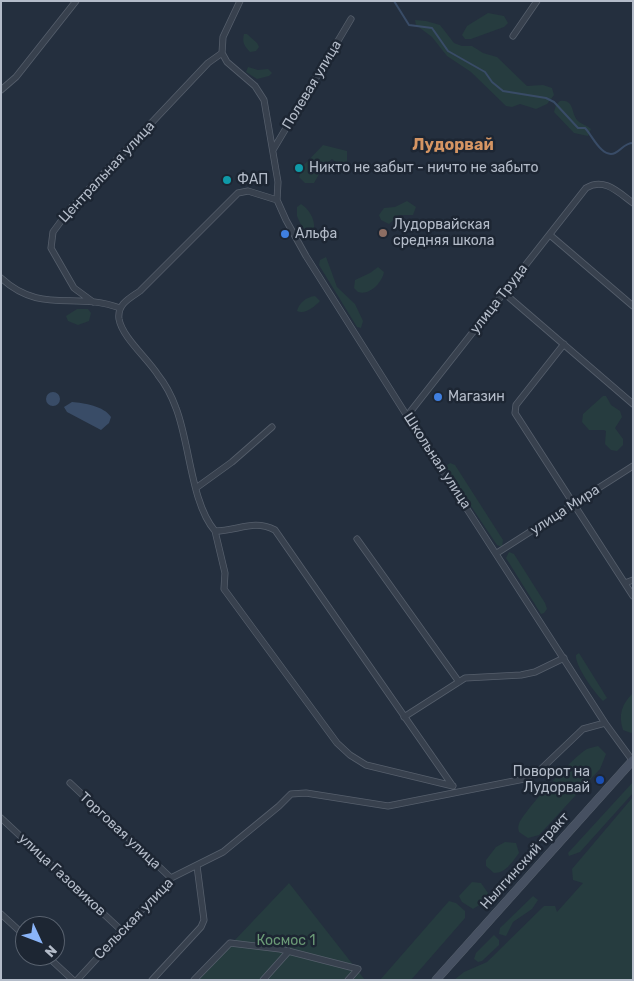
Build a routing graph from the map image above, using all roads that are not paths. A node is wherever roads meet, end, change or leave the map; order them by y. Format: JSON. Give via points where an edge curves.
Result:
{"nodes":[{"id":1,"x":76,"y":1,"type":"edge"},
{"id":2,"x":240,"y":1,"type":"edge"},
{"id":3,"x":537,"y":1,"type":"edge"},
{"id":4,"x":352,"y":20,"type":"dead end"},
{"id":5,"x":514,"y":36,"type":"dead end"},
{"id":6,"x":222,"y":53,"type":"junction"},
{"id":7,"x":1,"y":90,"type":"edge"},
{"id":8,"x":273,"y":150,"type":"junction"},
{"id":9,"x":277,"y":200,"type":"junction"},
{"id":10,"x":633,"y":203,"type":"edge"},
{"id":11,"x":550,"y":234,"type":"junction"},
{"id":12,"x":1,"y":278,"type":"edge"},
{"id":13,"x":504,"y":293,"type":"junction"},
{"id":14,"x":93,"y":302,"type":"junction"},
{"id":15,"x":633,"y":306,"type":"edge"},
{"id":16,"x":120,"y":308,"type":"junction"},
{"id":17,"x":564,"y":344,"type":"junction"},
{"id":18,"x":633,"y":404,"type":"edge"},
{"id":19,"x":407,"y":416,"type":"junction"},
{"id":20,"x":272,"y":427,"type":"dead end"},
{"id":21,"x":633,"y":466,"type":"edge"},
{"id":22,"x":196,"y":488,"type":"junction"},
{"id":23,"x":574,"y":506,"type":"junction"},
{"id":24,"x":215,"y":531,"type":"junction"},
{"id":25,"x":357,"y":539,"type":"dead end"},
{"id":26,"x":497,"y":553,"type":"junction"},
{"id":27,"x":633,"y":580,"type":"edge"},
{"id":28,"x":625,"y":583,"type":"junction"},
{"id":29,"x":633,"y":596,"type":"edge"},
{"id":30,"x":564,"y":658,"type":"junction"},
{"id":31,"x":458,"y":682,"type":"junction"},
{"id":32,"x":404,"y":718,"type":"junction"},
{"id":33,"x":605,"y":723,"type":"junction"},
{"id":34,"x":632,"y":760,"type":"edge"},
{"id":35,"x":70,"y":783,"type":"dead end"},
{"id":36,"x":452,"y":785,"type":"junction"},
{"id":37,"x":461,"y":791,"type":"junction"},
{"id":38,"x":1,"y":818,"type":"edge"},
{"id":39,"x":197,"y":866,"type":"junction"},
{"id":40,"x":171,"y":878,"type":"junction"},
{"id":41,"x":1,"y":914,"type":"edge"},
{"id":42,"x":15,"y":927,"type":"edge"},
{"id":43,"x":122,"y":931,"type":"junction"},
{"id":44,"x":290,"y":951,"type":"junction"},
{"id":45,"x":59,"y":966,"type":"edge"},
{"id":46,"x":75,"y":980,"type":"edge"},
{"id":47,"x":152,"y":980,"type":"edge"},
{"id":48,"x":194,"y":980,"type":"edge"},
{"id":49,"x":264,"y":980,"type":"edge"},
{"id":50,"x":348,"y":980,"type":"edge"},
{"id":51,"x":436,"y":980,"type":"edge"}],
"edges":[{"from":1,"to":7,"type":"street","via":[[16,77]]},
{"from":2,"to":6,"type":"street","via":[[223,38]]},
{"from":3,"to":5,"type":"street"},
{"from":4,"to":8,"type":"street","name":"Полевая улица"},
{"from":6,"to":8,"type":"street","via":[[227,62],[262,95]]},
{"from":6,"to":14,"type":"street","name":"Центральная улица","via":[[208,63],[53,232],[51,248],[56,258],[74,288]]},
{"from":8,"to":9,"type":"street","name":"Школьная улица"},
{"from":9,"to":16,"type":"street","via":[[248,190],[238,193]]},
{"from":9,"to":19,"type":"street","name":"Школьная улица","via":[[306,256]]},
{"from":10,"to":11,"type":"street","name":"улица Труда","via":[[605,184],[594,183],[586,188]]},
{"from":11,"to":13,"type":"street","name":"улица Труда"},
{"from":11,"to":15,"type":"street"},
{"from":12,"to":14,"type":"street","via":[[20,294],[32,298]]},
{"from":13,"to":17,"type":"street"},
{"from":13,"to":19,"type":"street","name":"улица Труда"},
{"from":14,"to":16,"type":"street"},
{"from":16,"to":22,"type":"street","via":[[122,327],[158,375],[176,408],[186,436]]},
{"from":17,"to":18,"type":"street"},
{"from":17,"to":23,"type":"street","via":[[516,405],[515,413]]},
{"from":19,"to":26,"type":"street","name":"Школьная улица"},
{"from":20,"to":22,"type":"street"},
{"from":21,"to":23,"type":"street","name":"улица Мира"},
{"from":22,"to":24,"type":"street","via":[[209,524]]},
{"from":23,"to":26,"type":"street","name":"улица Мира"},
{"from":23,"to":28,"type":"street"},
{"from":24,"to":32,"type":"street","via":[[263,524],[275,530]]},
{"from":24,"to":36,"type":"street","via":[[225,573],[224,589],[337,743],[366,765]]},
{"from":25,"to":31,"type":"street"},
{"from":26,"to":30,"type":"street","name":"Школьная улица"},
{"from":27,"to":28,"type":"street"},
{"from":28,"to":29,"type":"street"},
{"from":30,"to":31,"type":"street","via":[[521,676],[476,677]]},
{"from":30,"to":33,"type":"street","name":"Школьная улица"},
{"from":31,"to":32,"type":"street"},
{"from":32,"to":36,"type":"street"},
{"from":33,"to":34,"type":"street","name":"Школьная улица"},
{"from":33,"to":37,"type":"street","via":[[583,729],[529,777]]},
{"from":34,"to":51,"type":"main road","name":"Нылгинский тракт"},
{"from":35,"to":40,"type":"street","name":"Торговая улица"},
{"from":36,"to":37,"type":"street"},
{"from":37,"to":39,"type":"street","name":"Сельская улица","via":[[388,806],[291,794],[223,852]]},
{"from":38,"to":43,"type":"street","name":"улица Газовиков"},
{"from":39,"to":40,"type":"street","name":"Сельская улица"},
{"from":39,"to":47,"type":"street","via":[[204,920]]},
{"from":40,"to":43,"type":"street","name":"Сельская улица"},
{"from":41,"to":42,"type":"street"},
{"from":43,"to":46,"type":"street","name":"Сельская улица"},
{"from":44,"to":48,"type":"street","via":[[230,943]]},
{"from":44,"to":49,"type":"street"},
{"from":44,"to":50,"type":"street","via":[[358,969]]},
{"from":45,"to":46,"type":"street"}]}
